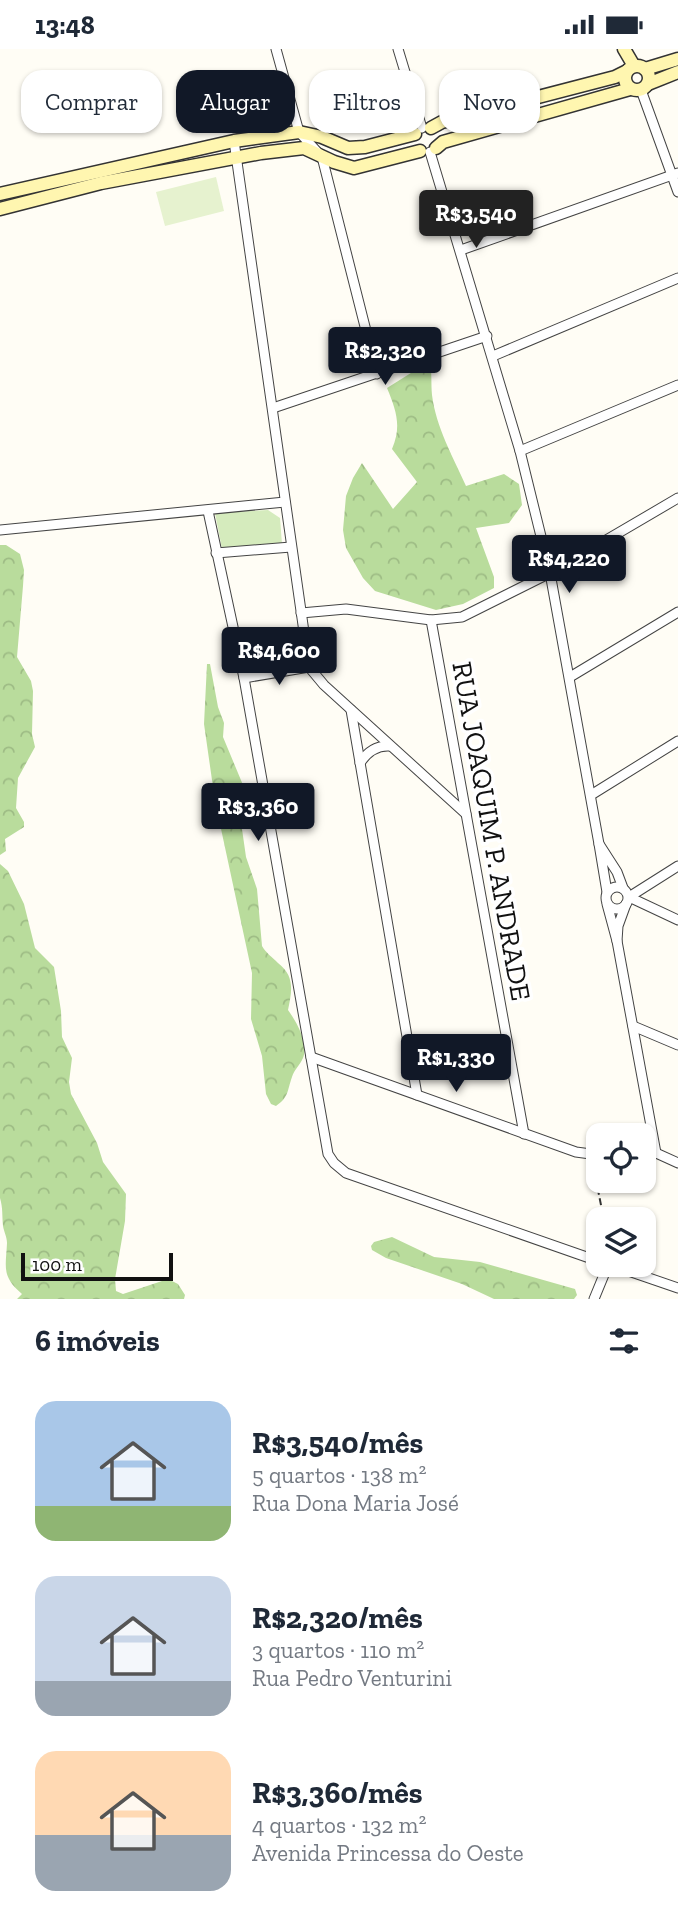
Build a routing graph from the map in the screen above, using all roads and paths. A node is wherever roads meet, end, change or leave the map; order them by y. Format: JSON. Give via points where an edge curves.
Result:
{"nodes":[{"id":1,"x":276,"y":49,"type":"edge"},
{"id":2,"x":398,"y":49,"type":"edge"},
{"id":3,"x":624,"y":49,"type":"edge"},
{"id":4,"x":633,"y":49,"type":"edge"},
{"id":5,"x":678,"y":59,"type":"edge"},
{"id":6,"x":637,"y":68,"type":"junction"},
{"id":7,"x":404,"y":70,"type":"edge"},
{"id":8,"x":678,"y":72,"type":"edge"},
{"id":9,"x":640,"y":87,"type":"junction"},
{"id":10,"x":425,"y":129,"type":"edge"},
{"id":11,"x":425,"y":131,"type":"edge"},
{"id":12,"x":299,"y":132,"type":"junction"},
{"id":13,"x":413,"y":133,"type":"edge"},
{"id":14,"x":421,"y":133,"type":"edge"},
{"id":15,"x":234,"y":141,"type":"junction"},
{"id":16,"x":429,"y":150,"type":"junction"},
{"id":17,"x":236,"y":157,"type":"junction"},
{"id":18,"x":322,"y":157,"type":"junction"},
{"id":19,"x":675,"y":174,"type":"edge"},
{"id":20,"x":678,"y":192,"type":"edge"},
{"id":21,"x":0,"y":194,"type":"edge"},
{"id":22,"x":0,"y":209,"type":"edge"},
{"id":23,"x":461,"y":250,"type":"junction"},
{"id":24,"x":678,"y":278,"type":"edge"},
{"id":25,"x":487,"y":336,"type":"junction"},
{"id":26,"x":493,"y":356,"type":"junction"},
{"id":27,"x":377,"y":374,"type":"junction"},
{"id":28,"x":678,"y":385,"type":"edge"},
{"id":29,"x":273,"y":408,"type":"junction"},
{"id":30,"x":520,"y":451,"type":"junction"},
{"id":31,"x":678,"y":498,"type":"edge"},
{"id":32,"x":285,"y":502,"type":"junction"},
{"id":33,"x":208,"y":511,"type":"junction"},
{"id":34,"x":0,"y":530,"type":"edge"},
{"id":35,"x":292,"y":547,"type":"junction"},
{"id":36,"x":216,"y":553,"type":"junction"},
{"id":37,"x":550,"y":573,"type":"junction"},
{"id":38,"x":678,"y":612,"type":"edge"},
{"id":39,"x":302,"y":613,"type":"junction"},
{"id":40,"x":431,"y":620,"type":"junction"},
{"id":41,"x":309,"y":667,"type":"junction"},
{"id":42,"x":570,"y":677,"type":"junction"},
{"id":43,"x":244,"y":678,"type":"junction"},
{"id":44,"x":351,"y":710,"type":"junction"},
{"id":45,"x":678,"y":741,"type":"edge"},
{"id":46,"x":390,"y":745,"type":"junction"},
{"id":47,"x":360,"y":763,"type":"junction"},
{"id":48,"x":591,"y":795,"type":"junction"},
{"id":49,"x":466,"y":814,"type":"junction"},
{"id":50,"x":599,"y":843,"type":"junction"},
{"id":51,"x":678,"y":866,"type":"edge"},
{"id":52,"x":623,"y":888,"type":"junction"},
{"id":53,"x":607,"y":892,"type":"junction"},
{"id":54,"x":627,"y":901,"type":"junction"},
{"id":55,"x":607,"y":904,"type":"junction"},
{"id":56,"x":678,"y":921,"type":"edge"},
{"id":57,"x":617,"y":941,"type":"junction"},
{"id":58,"x":633,"y":1026,"type":"junction"},
{"id":59,"x":678,"y":1045,"type":"edge"},
{"id":60,"x":311,"y":1057,"type":"junction"},
{"id":61,"x":417,"y":1095,"type":"junction"},
{"id":62,"x":651,"y":1123,"type":"edge"},
{"id":63,"x":524,"y":1134,"type":"junction"},
{"id":64,"x":586,"y":1153,"type":"edge"},
{"id":65,"x":656,"y":1153,"type":"edge"},
{"id":66,"x":678,"y":1163,"type":"edge"},
{"id":67,"x":586,"y":1257,"type":"edge"},
{"id":68,"x":604,"y":1277,"type":"edge"},
{"id":69,"x":644,"y":1277,"type":"edge"},
{"id":70,"x":678,"y":1289,"type":"edge"},
{"id":71,"x":594,"y":1299,"type":"edge"}],
"edges":[{"from":1,"to":12,"type":"street"},
{"from":2,"to":7,"type":"street"},
{"from":3,"to":6,"type":"street"},
{"from":4,"to":6,"type":"street"},
{"from":5,"to":6,"type":"street"},
{"from":6,"to":9,"type":"street","via":[[649,76]]},
{"from":6,"to":9,"type":"street","via":[[625,79]]},
{"from":6,"to":10,"type":"street"},
{"from":8,"to":9,"type":"street"},
{"from":9,"to":16,"type":"street","via":[[443,142]]},
{"from":9,"to":19,"type":"street"},
{"from":11,"to":16,"type":"street","via":[[438,137]]},
{"from":12,"to":13,"type":"street","via":[[348,148]]},
{"from":12,"to":15,"type":"street"},
{"from":12,"to":18,"type":"street"},
{"from":14,"to":16,"type":"street","via":[[414,145]]},
{"from":15,"to":17,"type":"street"},
{"from":15,"to":21,"type":"street"},
{"from":16,"to":18,"type":"street","via":[[354,167]]},
{"from":16,"to":23,"type":"street"},
{"from":17,"to":18,"type":"street","via":[[304,148]]},
{"from":17,"to":22,"type":"street","via":[[101,183]]},
{"from":17,"to":29,"type":"street"},
{"from":18,"to":27,"type":"street"},
{"from":19,"to":20,"type":"street"},
{"from":19,"to":23,"type":"street"},
{"from":23,"to":25,"type":"street"},
{"from":24,"to":26,"type":"street"},
{"from":25,"to":26,"type":"street"},
{"from":25,"to":27,"type":"street"},
{"from":26,"to":30,"type":"street"},
{"from":27,"to":29,"type":"street"},
{"from":28,"to":30,"type":"street"},
{"from":29,"to":32,"type":"street"},
{"from":30,"to":37,"type":"street"},
{"from":31,"to":37,"type":"street"},
{"from":32,"to":33,"type":"street"},
{"from":32,"to":35,"type":"street"},
{"from":33,"to":34,"type":"street"},
{"from":33,"to":36,"type":"street"},
{"from":35,"to":36,"type":"street"},
{"from":35,"to":39,"type":"street"},
{"from":36,"to":43,"type":"street"},
{"from":37,"to":40,"type":"street","via":[[462,617]]},
{"from":37,"to":42,"type":"street"},
{"from":38,"to":42,"type":"street"},
{"from":39,"to":40,"type":"street","via":[[346,609]]},
{"from":39,"to":41,"type":"street"},
{"from":40,"to":49,"type":"street","name":"RUA JOAQUIM P. ANDRADE"},
{"from":41,"to":43,"type":"street"},
{"from":41,"to":44,"type":"street"},
{"from":42,"to":48,"type":"street"},
{"from":43,"to":60,"type":"street"},
{"from":44,"to":46,"type":"street"},
{"from":44,"to":47,"type":"street"},
{"from":45,"to":48,"type":"street"},
{"from":46,"to":47,"type":"street","via":[[375,748]]},
{"from":46,"to":49,"type":"street"},
{"from":47,"to":61,"type":"street"},
{"from":48,"to":50,"type":"street"},
{"from":49,"to":63,"type":"street","name":"RUA JOAQUIM P. ANDRADE"},
{"from":50,"to":52,"type":"street"},
{"from":50,"to":53,"type":"street"},
{"from":51,"to":54,"type":"street"},
{"from":52,"to":53,"type":"street","via":[[612,887]]},
{"from":52,"to":54,"type":"street"},
{"from":53,"to":55,"type":"street"},
{"from":54,"to":55,"type":"street","via":[[617,909]]},
{"from":54,"to":56,"type":"street"},
{"from":54,"to":57,"type":"street"},
{"from":55,"to":57,"type":"street"},
{"from":57,"to":58,"type":"street"},
{"from":58,"to":59,"type":"street"},
{"from":58,"to":62,"type":"street"},
{"from":60,"to":61,"type":"street"},
{"from":60,"to":67,"type":"street","via":[[328,1154],[346,1173]]},
{"from":61,"to":63,"type":"street"},
{"from":63,"to":64,"type":"street"},
{"from":65,"to":66,"type":"street"},
{"from":68,"to":71,"type":"street"},
{"from":69,"to":70,"type":"street"}]}
